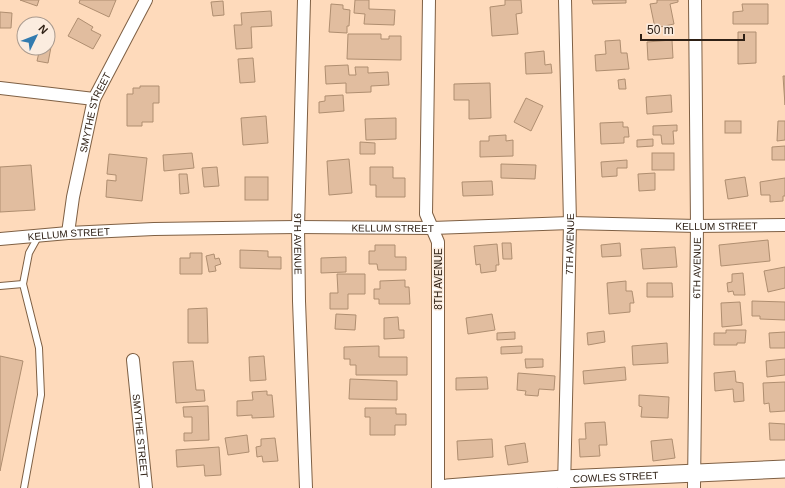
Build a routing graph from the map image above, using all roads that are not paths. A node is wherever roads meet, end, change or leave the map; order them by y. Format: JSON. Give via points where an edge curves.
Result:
{"nodes":[{"id":1,"x":146,"y":0,"type":"edge"},
{"id":2,"x":304,"y":0,"type":"edge"},
{"id":3,"x":429,"y":0,"type":"edge"},
{"id":4,"x":565,"y":0,"type":"edge"},
{"id":5,"x":695,"y":0,"type":"edge"},
{"id":6,"x":0,"y":88,"type":"edge"},
{"id":7,"x":94,"y":99,"type":"junction"},
{"id":8,"x":570,"y":223,"type":"junction"},
{"id":9,"x":785,"y":225,"type":"edge"},
{"id":10,"x":697,"y":226,"type":"junction"},
{"id":11,"x":298,"y":227,"type":"junction"},
{"id":12,"x":432,"y":228,"type":"junction"},
{"id":13,"x":68,"y":233,"type":"junction"},
{"id":14,"x":39,"y":236,"type":"junction"},
{"id":15,"x":0,"y":239,"type":"edge"},
{"id":16,"x":23,"y":284,"type":"junction"},
{"id":17,"x":0,"y":286,"type":"edge"},
{"id":18,"x":132,"y":360,"type":"dead end"},
{"id":19,"x":785,"y":469,"type":"edge"},
{"id":20,"x":694,"y":481,"type":"edge"},
{"id":21,"x":564,"y":483,"type":"edge"},
{"id":22,"x":24,"y":488,"type":"edge"},
{"id":23,"x":146,"y":488,"type":"edge"},
{"id":24,"x":306,"y":488,"type":"edge"},
{"id":25,"x":438,"y":488,"type":"edge"},
{"id":26,"x":447,"y":488,"type":"edge"}],
"edges":[{"from":1,"to":7,"type":"street","name":"SMYTHE STREET"},
{"from":2,"to":11,"type":"street","name":"9TH AVENUE"},
{"from":3,"to":12,"type":"street","name":"8TH AVENUE","via":[[426,214]]},
{"from":4,"to":8,"type":"street","name":"7TH AVENUE"},
{"from":5,"to":10,"type":"street","name":"6TH AVENUE"},
{"from":6,"to":7,"type":"street"},
{"from":7,"to":13,"type":"street","name":"SMYTHE STREET"},
{"from":8,"to":10,"type":"street","name":"KELLUM STREET"},
{"from":8,"to":12,"type":"street","name":"KELLUM STREET"},
{"from":8,"to":21,"type":"street","name":"7TH AVENUE"},
{"from":9,"to":10,"type":"street","name":"KELLUM STREET"},
{"from":10,"to":20,"type":"street","name":"6TH AVENUE"},
{"from":11,"to":12,"type":"street","name":"KELLUM STREET"},
{"from":11,"to":13,"type":"street","name":"KELLUM STREET"},
{"from":11,"to":24,"type":"street","name":"9TH AVENUE"},
{"from":12,"to":25,"type":"street","name":"8TH AVENUE","via":[[438,242]]},
{"from":13,"to":14,"type":"street","name":"KELLUM STREET"},
{"from":14,"to":15,"type":"street","name":"KELLUM STREET"},
{"from":14,"to":16,"type":"lane","via":[[29,253]]},
{"from":16,"to":17,"type":"lane"},
{"from":16,"to":22,"type":"lane","via":[[39,348],[41,394]]},
{"from":18,"to":23,"type":"street","name":"SMYTHE STREET"},
{"from":19,"to":20,"type":"main road","name":"COWLES STREET"},
{"from":20,"to":21,"type":"main road","name":"COWLES STREET"},
{"from":21,"to":26,"type":"main road","name":"COWLES STREET"}]}
